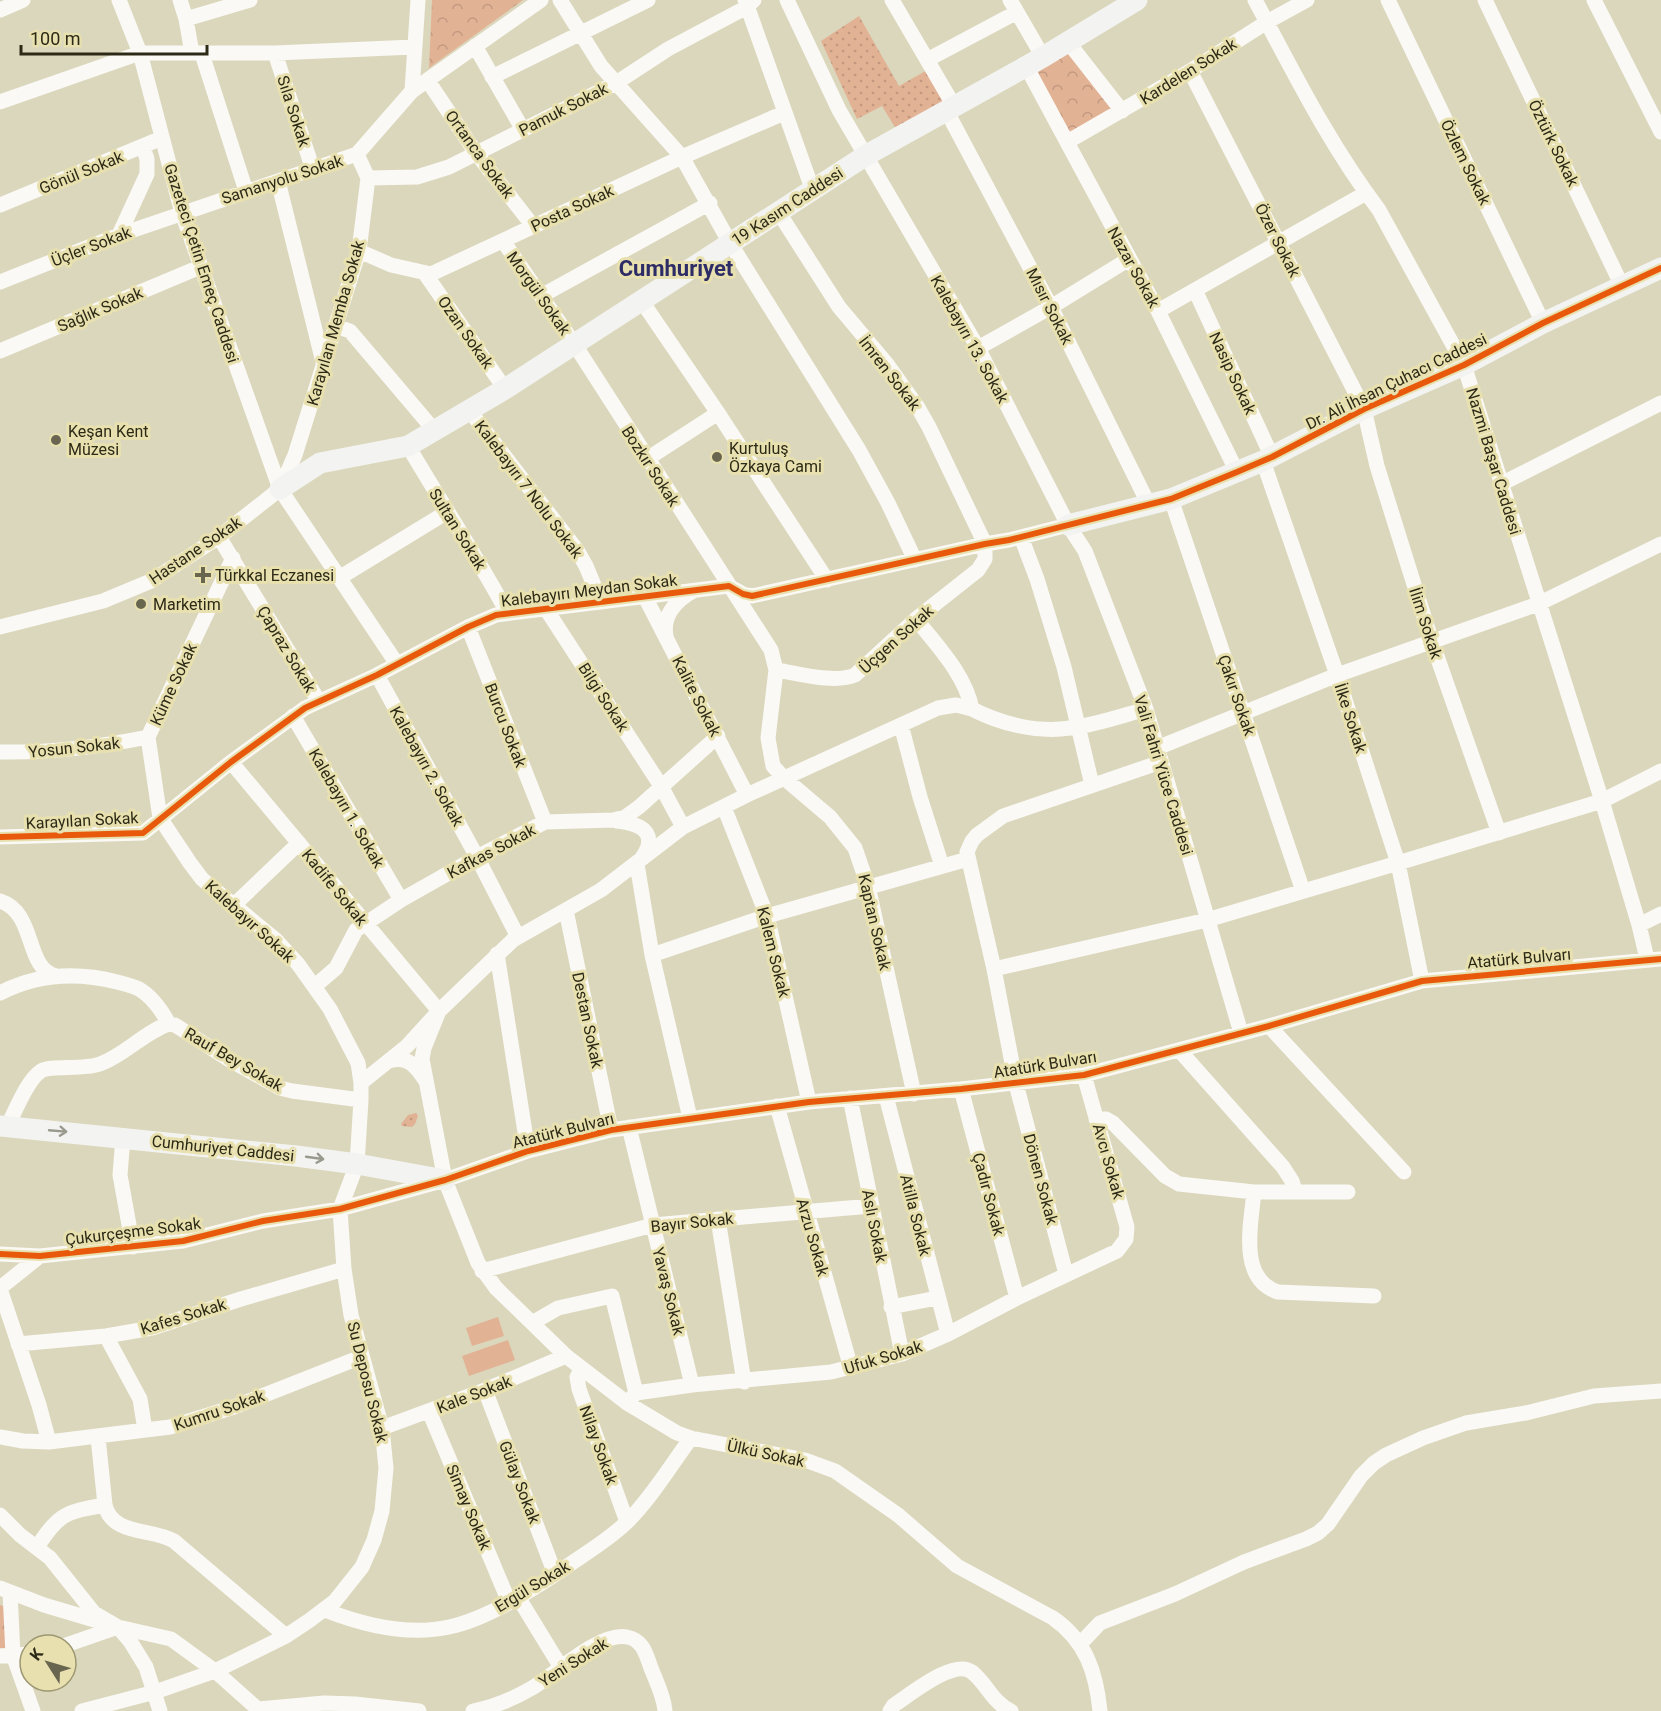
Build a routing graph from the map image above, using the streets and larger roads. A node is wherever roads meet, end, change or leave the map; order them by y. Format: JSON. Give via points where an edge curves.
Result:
{"nodes":[{"id":1,"x":23,"y":0,"type":"edge"},
{"id":2,"x":119,"y":0,"type":"edge"},
{"id":3,"x":180,"y":0,"type":"edge"},
{"id":4,"x":250,"y":0,"type":"edge"},
{"id":5,"x":418,"y":0,"type":"edge"},
{"id":6,"x":541,"y":0,"type":"edge"},
{"id":7,"x":560,"y":0,"type":"edge"},
{"id":8,"x":648,"y":0,"type":"edge"},
{"id":9,"x":787,"y":0,"type":"edge"},
{"id":10,"x":892,"y":0,"type":"edge"},
{"id":11,"x":1137,"y":0,"type":"edge"},
{"id":12,"x":1255,"y":0,"type":"edge"},
{"id":13,"x":1308,"y":0,"type":"edge"},
{"id":14,"x":1388,"y":0,"type":"edge"},
{"id":15,"x":1485,"y":0,"type":"edge"},
{"id":16,"x":1594,"y":0,"type":"edge"},
{"id":17,"x":748,"y":2,"type":"edge"},
{"id":18,"x":1014,"y":6,"type":"edge"},
{"id":19,"x":0,"y":10,"type":"edge"},
{"id":20,"x":186,"y":19,"type":"junction"},
{"id":21,"x":1267,"y":22,"type":"junction"},
{"id":22,"x":579,"y":33,"type":"junction"},
{"id":23,"x":1068,"y":42,"type":"junction"},
{"id":24,"x":475,"y":46,"type":"junction"},
{"id":25,"x":414,"y":47,"type":"junction"},
{"id":26,"x":140,"y":53,"type":"junction"},
{"id":27,"x":197,"y":53,"type":"junction"},
{"id":28,"x":275,"y":53,"type":"junction"},
{"id":29,"x":927,"y":60,"type":"junction"},
{"id":30,"x":1035,"y":61,"type":"junction"},
{"id":31,"x":1190,"y":71,"type":"junction"},
{"id":32,"x":492,"y":76,"type":"junction"},
{"id":33,"x":428,"y":81,"type":"junction"},
{"id":34,"x":616,"y":83,"type":"junction"},
{"id":35,"x":412,"y":91,"type":"junction"},
{"id":36,"x":0,"y":102,"type":"edge"},
{"id":37,"x":950,"y":108,"type":"junction"},
{"id":38,"x":1122,"y":111,"type":"junction"},
{"id":39,"x":784,"y":113,"type":"junction"},
{"id":40,"x":523,"y":130,"type":"junction"},
{"id":41,"x":1661,"y":132,"type":"edge"},
{"id":42,"x":162,"y":138,"type":"junction"},
{"id":43,"x":1067,"y":142,"type":"junction"},
{"id":44,"x":143,"y":147,"type":"junction"},
{"id":45,"x":476,"y":153,"type":"junction"},
{"id":46,"x":357,"y":154,"type":"junction"},
{"id":47,"x":865,"y":156,"type":"junction"},
{"id":48,"x":682,"y":157,"type":"junction"},
{"id":49,"x":313,"y":170,"type":"junction"},
{"id":50,"x":368,"y":177,"type":"junction"},
{"id":51,"x":278,"y":182,"type":"junction"},
{"id":52,"x":813,"y":190,"type":"junction"},
{"id":53,"x":246,"y":191,"type":"junction"},
{"id":54,"x":1366,"y":193,"type":"junction"},
{"id":55,"x":710,"y":203,"type":"junction"},
{"id":56,"x":0,"y":205,"type":"edge"},
{"id":57,"x":182,"y":213,"type":"junction"},
{"id":58,"x":779,"y":213,"type":"junction"},
{"id":59,"x":533,"y":226,"type":"junction"},
{"id":60,"x":119,"y":235,"type":"junction"},
{"id":61,"x":503,"y":241,"type":"junction"},
{"id":62,"x":730,"y":243,"type":"junction"},
{"id":63,"x":1280,"y":243,"type":"junction"},
{"id":64,"x":359,"y":251,"type":"junction"},
{"id":65,"x":1130,"y":259,"type":"junction"},
{"id":66,"x":200,"y":267,"type":"junction"},
{"id":67,"x":1661,"y":268,"type":"edge"},
{"id":68,"x":426,"y":275,"type":"junction"},
{"id":69,"x":0,"y":282,"type":"edge"},
{"id":70,"x":1622,"y":286,"type":"junction"},
{"id":71,"x":1195,"y":290,"type":"junction"},
{"id":72,"x":541,"y":296,"type":"junction"},
{"id":73,"x":641,"y":300,"type":"junction"},
{"id":74,"x":1051,"y":307,"type":"junction"},
{"id":75,"x":1158,"y":311,"type":"junction"},
{"id":76,"x":1543,"y":323,"type":"junction"},
{"id":77,"x":335,"y":326,"type":"junction"},
{"id":78,"x":574,"y":345,"type":"junction"},
{"id":79,"x":978,"y":348,"type":"junction"},
{"id":80,"x":0,"y":351,"type":"edge"},
{"id":81,"x":324,"y":363,"type":"junction"},
{"id":82,"x":1464,"y":365,"type":"junction"},
{"id":83,"x":505,"y":389,"type":"junction"},
{"id":84,"x":1661,"y":403,"type":"edge"},
{"id":85,"x":1364,"y":409,"type":"junction"},
{"id":86,"x":469,"y":410,"type":"junction"},
{"id":87,"x":718,"y":413,"type":"junction"},
{"id":88,"x":434,"y":430,"type":"junction"},
{"id":89,"x":408,"y":446,"type":"junction"},
{"id":90,"x":298,"y":447,"type":"junction"},
{"id":91,"x":647,"y":459,"type":"junction"},
{"id":92,"x":1268,"y":459,"type":"junction"},
{"id":93,"x":320,"y":463,"type":"junction"},
{"id":94,"x":1238,"y":472,"type":"junction"},
{"id":95,"x":1501,"y":484,"type":"junction"},
{"id":96,"x":280,"y":489,"type":"junction"},
{"id":97,"x":1171,"y":499,"type":"junction"},
{"id":98,"x":1149,"y":505,"type":"junction"},
{"id":99,"x":447,"y":512,"type":"junction"},
{"id":100,"x":1068,"y":525,"type":"junction"},
{"id":101,"x":219,"y":537,"type":"junction"},
{"id":102,"x":1021,"y":537,"type":"junction"},
{"id":103,"x":985,"y":544,"type":"junction"},
{"id":104,"x":1661,"y":544,"type":"edge"},
{"id":105,"x":233,"y":558,"type":"junction"},
{"id":106,"x":915,"y":560,"type":"junction"},
{"id":107,"x":339,"y":578,"type":"junction"},
{"id":108,"x":827,"y":580,"type":"junction"},
{"id":109,"x":729,"y":586,"type":"junction"},
{"id":110,"x":696,"y":590,"type":"junction"},
{"id":111,"x":645,"y":597,"type":"junction"},
{"id":112,"x":600,"y":602,"type":"junction"},
{"id":113,"x":1538,"y":604,"type":"junction"},
{"id":114,"x":546,"y":609,"type":"junction"},
{"id":115,"x":507,"y":612,"type":"junction"},
{"id":116,"x":916,"y":619,"type":"junction"},
{"id":117,"x":0,"y":627,"type":"edge"},
{"id":118,"x":468,"y":627,"type":"junction"},
{"id":119,"x":666,"y":636,"type":"junction"},
{"id":120,"x":1432,"y":642,"type":"junction"},
{"id":121,"x":397,"y":664,"type":"junction"},
{"id":122,"x":776,"y":670,"type":"junction"},
{"id":123,"x":377,"y":675,"type":"junction"},
{"id":124,"x":1337,"y":675,"type":"junction"},
{"id":125,"x":318,"y":700,"type":"junction"},
{"id":126,"x":972,"y":709,"type":"junction"},
{"id":127,"x":1146,"y":709,"type":"junction"},
{"id":128,"x":1243,"y":712,"type":"junction"},
{"id":129,"x":293,"y":716,"type":"junction"},
{"id":130,"x":901,"y":725,"type":"junction"},
{"id":131,"x":1078,"y":727,"type":"junction"},
{"id":132,"x":718,"y":736,"type":"junction"},
{"id":133,"x":148,"y":737,"type":"junction"},
{"id":134,"x":0,"y":752,"type":"edge"},
{"id":135,"x":1159,"y":755,"type":"junction"},
{"id":136,"x":231,"y":762,"type":"junction"},
{"id":137,"x":1661,"y":771,"type":"edge"},
{"id":138,"x":784,"y":778,"type":"junction"},
{"id":139,"x":1092,"y":785,"type":"junction"},
{"id":140,"x":662,"y":786,"type":"junction"},
{"id":141,"x":747,"y":795,"type":"junction"},
{"id":142,"x":1602,"y":801,"type":"junction"},
{"id":143,"x":724,"y":807,"type":"junction"},
{"id":144,"x":160,"y":818,"type":"junction"},
{"id":145,"x":613,"y":820,"type":"junction"},
{"id":146,"x":545,"y":822,"type":"junction"},
{"id":147,"x":683,"y":827,"type":"junction"},
{"id":148,"x":1498,"y":833,"type":"junction"},
{"id":149,"x":0,"y":837,"type":"edge"},
{"id":150,"x":652,"y":838,"type":"junction"},
{"id":151,"x":299,"y":843,"type":"junction"},
{"id":152,"x":477,"y":857,"type":"junction"},
{"id":153,"x":968,"y":859,"type":"junction"},
{"id":154,"x":1398,"y":863,"type":"junction"},
{"id":155,"x":637,"y":864,"type":"junction"},
{"id":156,"x":942,"y":866,"type":"junction"},
{"id":157,"x":868,"y":886,"type":"junction"},
{"id":158,"x":1303,"y":891,"type":"junction"},
{"id":159,"x":401,"y":900,"type":"junction"},
{"id":160,"x":0,"y":901,"type":"edge"},
{"id":161,"x":234,"y":905,"type":"junction"},
{"id":162,"x":566,"y":910,"type":"junction"},
{"id":163,"x":1661,"y":914,"type":"edge"},
{"id":164,"x":767,"y":916,"type":"junction"},
{"id":165,"x":1207,"y":920,"type":"junction"},
{"id":166,"x":365,"y":924,"type":"junction"},
{"id":167,"x":1639,"y":925,"type":"junction"},
{"id":168,"x":518,"y":937,"type":"junction"},
{"id":169,"x":497,"y":954,"type":"junction"},
{"id":170,"x":652,"y":955,"type":"junction"},
{"id":171,"x":1654,"y":959,"type":"edge"},
{"id":172,"x":994,"y":969,"type":"junction"},
{"id":173,"x":56,"y":976,"type":"junction"},
{"id":174,"x":1422,"y":981,"type":"junction"},
{"id":175,"x":315,"y":986,"type":"junction"},
{"id":176,"x":0,"y":993,"type":"edge"},
{"id":177,"x":439,"y":1011,"type":"junction"},
{"id":178,"x":169,"y":1024,"type":"junction"},
{"id":179,"x":1269,"y":1026,"type":"junction"},
{"id":180,"x":1241,"y":1033,"type":"junction"},
{"id":181,"x":1179,"y":1050,"type":"junction"},
{"id":182,"x":390,"y":1061,"type":"junction"},
{"id":183,"x":1084,"y":1075,"type":"junction"},
{"id":184,"x":426,"y":1082,"type":"junction"},
{"id":185,"x":361,"y":1083,"type":"junction"},
{"id":186,"x":1016,"y":1083,"type":"junction"},
{"id":187,"x":961,"y":1089,"type":"junction"},
{"id":188,"x":914,"y":1094,"type":"junction"},
{"id":189,"x":886,"y":1096,"type":"junction"},
{"id":190,"x":850,"y":1098,"type":"junction"},
{"id":191,"x":361,"y":1100,"type":"junction"},
{"id":192,"x":809,"y":1102,"type":"junction"},
{"id":193,"x":777,"y":1106,"type":"junction"},
{"id":194,"x":690,"y":1118,"type":"junction"},
{"id":195,"x":1096,"y":1119,"type":"junction"},
{"id":196,"x":4,"y":1126,"type":"edge"},
{"id":197,"x":629,"y":1127,"type":"junction"},
{"id":198,"x":611,"y":1130,"type":"junction"},
{"id":199,"x":123,"y":1137,"type":"junction"},
{"id":200,"x":528,"y":1151,"type":"junction"},
{"id":201,"x":357,"y":1164,"type":"junction"},
{"id":202,"x":1404,"y":1172,"type":"dead end"},
{"id":203,"x":445,"y":1180,"type":"junction"},
{"id":204,"x":1295,"y":1191,"type":"junction"},
{"id":205,"x":1254,"y":1192,"type":"junction"},
{"id":206,"x":1348,"y":1192,"type":"dead end"},
{"id":207,"x":871,"y":1206,"type":"junction"},
{"id":208,"x":340,"y":1209,"type":"junction"},
{"id":209,"x":806,"y":1212,"type":"junction"},
{"id":210,"x":718,"y":1219,"type":"junction"},
{"id":211,"x":653,"y":1225,"type":"junction"},
{"id":212,"x":134,"y":1247,"type":"junction"},
{"id":213,"x":1121,"y":1248,"type":"joint"},
{"id":214,"x":0,"y":1254,"type":"edge"},
{"id":215,"x":40,"y":1256,"type":"junction"},
{"id":216,"x":344,"y":1269,"type":"junction"},
{"id":217,"x":482,"y":1271,"type":"junction"},
{"id":218,"x":1066,"y":1274,"type":"junction"},
{"id":219,"x":0,"y":1288,"type":"edge"},
{"id":220,"x":1374,"y":1296,"type":"dead end"},
{"id":221,"x":937,"y":1298,"type":"junction"},
{"id":222,"x":1017,"y":1298,"type":"junction"},
{"id":223,"x":891,"y":1307,"type":"junction"},
{"id":224,"x":532,"y":1323,"type":"junction"},
{"id":225,"x":948,"y":1334,"type":"junction"},
{"id":226,"x":106,"y":1336,"type":"junction"},
{"id":227,"x":18,"y":1344,"type":"junction"},
{"id":228,"x":902,"y":1354,"type":"junction"},
{"id":229,"x":566,"y":1356,"type":"junction"},
{"id":230,"x":361,"y":1357,"type":"junction"},
{"id":231,"x":851,"y":1368,"type":"junction"},
{"id":232,"x":581,"y":1369,"type":"junction"},
{"id":233,"x":744,"y":1382,"type":"junction"},
{"id":234,"x":692,"y":1385,"type":"junction"},
{"id":235,"x":485,"y":1390,"type":"junction"},
{"id":236,"x":1661,"y":1391,"type":"edge"},
{"id":237,"x":631,"y":1398,"type":"junction"},
{"id":238,"x":429,"y":1411,"type":"junction"},
{"id":239,"x":382,"y":1428,"type":"junction"},
{"id":240,"x":145,"y":1430,"type":"junction"},
{"id":241,"x":0,"y":1437,"type":"edge"},
{"id":242,"x":98,"y":1437,"type":"junction"},
{"id":243,"x":691,"y":1438,"type":"junction"},
{"id":244,"x":49,"y":1442,"type":"junction"},
{"id":245,"x":105,"y":1505,"type":"junction"},
{"id":246,"x":0,"y":1515,"type":"edge"},
{"id":247,"x":627,"y":1522,"type":"junction"},
{"id":248,"x":38,"y":1548,"type":"junction"},
{"id":249,"x":555,"y":1574,"type":"junction"},
{"id":250,"x":5,"y":1590,"type":"edge"},
{"id":251,"x":514,"y":1600,"type":"junction"},
{"id":252,"x":325,"y":1610,"type":"junction"},
{"id":253,"x":118,"y":1628,"type":"junction"},
{"id":254,"x":286,"y":1636,"type":"junction"},
{"id":255,"x":78,"y":1641,"type":"edge"},
{"id":256,"x":1080,"y":1644,"type":"junction"},
{"id":257,"x":7,"y":1656,"type":"edge"},
{"id":258,"x":562,"y":1669,"type":"junction"},
{"id":259,"x":215,"y":1671,"type":"junction"},
{"id":260,"x":155,"y":1692,"type":"junction"},
{"id":261,"x":259,"y":1710,"type":"edge"},
{"id":262,"x":33,"y":1711,"type":"edge"},
{"id":263,"x":82,"y":1711,"type":"edge"},
{"id":264,"x":160,"y":1711,"type":"edge"},
{"id":265,"x":419,"y":1711,"type":"edge"},
{"id":266,"x":472,"y":1711,"type":"edge"},
{"id":267,"x":665,"y":1711,"type":"edge"},
{"id":268,"x":890,"y":1711,"type":"edge"},
{"id":269,"x":1011,"y":1711,"type":"edge"},
{"id":270,"x":1100,"y":1711,"type":"edge"}],
"edges":[{"from":1,"to":19,"type":"street"},
{"from":2,"to":26,"type":"street","name":"Gazeteci Çetin Emeç Caddesi"},
{"from":3,"to":20,"type":"street"},
{"from":4,"to":20,"type":"street"},
{"from":5,"to":25,"type":"street"},
{"from":6,"to":24,"type":"street","name":"Samanyolu Sokak"},
{"from":7,"to":22,"type":"street"},
{"from":8,"to":22,"type":"street"},
{"from":9,"to":47,"type":"street","name":"Kalebayırı 13. Sokak"},
{"from":10,"to":29,"type":"street","name":"Mısır Sokak"},
{"from":11,"to":23,"type":"street","name":"19 Kasım Caddesi"},
{"from":12,"to":21,"type":"street","name":"Nazmi Başar Caddesi"},
{"from":13,"to":21,"type":"street","name":"Kardelen Sokak"},
{"from":14,"to":76,"type":"street","name":"Özlem Sokak"},
{"from":15,"to":70,"type":"street","name":"Öztürk Sokak"},
{"from":16,"to":41,"type":"street"},
{"from":17,"to":34,"type":"street","name":"Pamuk Sokak"},
{"from":17,"to":39,"type":"street"},
{"from":18,"to":29,"type":"street"},
{"from":18,"to":30,"type":"street","name":"Nazar Sokak"},
{"from":20,"to":27,"type":"street"},
{"from":21,"to":31,"type":"street","name":"Kardelen Sokak"},
{"from":21,"to":54,"type":"street","name":"Nazmi Başar Caddesi","via":[[1329,138]]},
{"from":22,"to":32,"type":"street"},
{"from":22,"to":34,"type":"street"},
{"from":23,"to":30,"type":"street","name":"19 Kasım Caddesi"},
{"from":23,"to":38,"type":"street"},
{"from":24,"to":32,"type":"street"},
{"from":24,"to":33,"type":"street","name":"Samanyolu Sokak"},
{"from":25,"to":28,"type":"street"},
{"from":25,"to":35,"type":"street"},
{"from":26,"to":27,"type":"street"},
{"from":26,"to":36,"type":"street"},
{"from":26,"to":42,"type":"street","name":"Gazeteci Çetin Emeç Caddesi"},
{"from":27,"to":28,"type":"street"},
{"from":27,"to":53,"type":"street"},
{"from":28,"to":49,"type":"street","name":"Sıla Sokak"},
{"from":29,"to":37,"type":"street","name":"Mısır Sokak"},
{"from":30,"to":37,"type":"street","name":"19 Kasım Caddesi"},
{"from":30,"to":43,"type":"street","name":"Nazar Sokak"},
{"from":31,"to":38,"type":"street","name":"Kardelen Sokak"},
{"from":31,"to":63,"type":"street","name":"Özer Sokak"},
{"from":32,"to":40,"type":"street"},
{"from":33,"to":35,"type":"street","name":"Samanyolu Sokak"},
{"from":33,"to":45,"type":"street","name":"Ortanca Sokak"},
{"from":34,"to":40,"type":"street","name":"Pamuk Sokak"},
{"from":34,"to":48,"type":"street"},
{"from":35,"to":46,"type":"street","name":"Samanyolu Sokak"},
{"from":37,"to":47,"type":"street","name":"19 Kasım Caddesi"},
{"from":37,"to":74,"type":"street","name":"Mısır Sokak"},
{"from":38,"to":43,"type":"street","name":"Kardelen Sokak"},
{"from":39,"to":48,"type":"street","name":"Posta Sokak"},
{"from":39,"to":52,"type":"street"},
{"from":40,"to":45,"type":"street","name":"Pamuk Sokak"},
{"from":42,"to":44,"type":"street","name":"Gönül Sokak"},
{"from":42,"to":57,"type":"street","name":"Gazeteci Çetin Emeç Caddesi"},
{"from":43,"to":65,"type":"street","name":"Nazar Sokak"},
{"from":44,"to":56,"type":"street","name":"Gönül Sokak"},
{"from":44,"to":60,"type":"street","via":[[147,174]]},
{"from":45,"to":50,"type":"street","name":"Pamuk Sokak","via":[[417,177]]},
{"from":45,"to":59,"type":"street","name":"Ortanca Sokak"},
{"from":46,"to":49,"type":"street","name":"Samanyolu Sokak"},
{"from":46,"to":50,"type":"street"},
{"from":47,"to":52,"type":"street","name":"19 Kasım Caddesi"},
{"from":47,"to":79,"type":"street","name":"Kalebayırı 13. Sokak"},
{"from":48,"to":55,"type":"street"},
{"from":48,"to":59,"type":"street","name":"Posta Sokak"},
{"from":49,"to":51,"type":"street","name":"Samanyolu Sokak"},
{"from":50,"to":64,"type":"street","name":"Karayılan Memba Sokak"},
{"from":51,"to":53,"type":"street","name":"Samanyolu Sokak"},
{"from":51,"to":81,"type":"street"},
{"from":52,"to":58,"type":"street","name":"19 Kasım Caddesi"},
{"from":53,"to":57,"type":"street","name":"Samanyolu Sokak"},
{"from":54,"to":63,"type":"street"},
{"from":54,"to":82,"type":"street","name":"Nazmi Başar Caddesi"},
{"from":55,"to":62,"type":"street"},
{"from":55,"to":72,"type":"street"},
{"from":57,"to":60,"type":"street","name":"Üçler Sokak"},
{"from":57,"to":66,"type":"street","name":"Gazeteci Çetin Emeç Caddesi"},
{"from":58,"to":62,"type":"street","name":"19 Kasım Caddesi"},
{"from":58,"to":103,"type":"street","name":"İmren Sokak","via":[[839,307],[917,406]]},
{"from":59,"to":61,"type":"street","name":"Posta Sokak"},
{"from":60,"to":69,"type":"street","name":"Üçler Sokak"},
{"from":61,"to":68,"type":"street","name":"Posta Sokak"},
{"from":61,"to":72,"type":"street","name":"Morgül Sokak"},
{"from":62,"to":73,"type":"street","name":"19 Kasım Caddesi"},
{"from":62,"to":106,"type":"street","via":[[859,450]]},
{"from":63,"to":71,"type":"street"},
{"from":63,"to":85,"type":"street","name":"Özer Sokak"},
{"from":64,"to":68,"type":"street"},
{"from":64,"to":77,"type":"street","name":"Karayılan Memba Sokak"},
{"from":65,"to":74,"type":"street"},
{"from":65,"to":75,"type":"street","name":"Nazar Sokak"},
{"from":66,"to":80,"type":"street","name":"Sağlık Sokak"},
{"from":66,"to":96,"type":"street","name":"Gazeteci Çetin Emeç Caddesi"},
{"from":67,"to":70,"type":"street","name":"Dr. Ali İhsan Çuhacı Caddesi"},
{"from":68,"to":83,"type":"street","name":"Ozan Sokak"},
{"from":70,"to":76,"type":"street","name":"Dr. Ali İhsan Çuhacı Caddesi"},
{"from":71,"to":75,"type":"street"},
{"from":71,"to":92,"type":"street","name":"Nasip Sokak"},
{"from":72,"to":78,"type":"street","name":"Morgül Sokak"},
{"from":73,"to":78,"type":"street","name":"19 Kasım Caddesi"},
{"from":73,"to":87,"type":"street"},
{"from":74,"to":79,"type":"street"},
{"from":74,"to":98,"type":"street","name":"Mısır Sokak"},
{"from":75,"to":94,"type":"street","name":"Nazar Sokak"},
{"from":76,"to":82,"type":"street","name":"Dr. Ali İhsan Çuhacı Caddesi"},
{"from":77,"to":81,"type":"street","name":"Karayılan Memba Sokak"},
{"from":77,"to":88,"type":"street","via":[[350,330]]},
{"from":78,"to":83,"type":"street","name":"19 Kasım Caddesi"},
{"from":78,"to":91,"type":"street","name":"Bozkır Sokak"},
{"from":79,"to":100,"type":"street","name":"Kalebayırı 13. Sokak"},
{"from":81,"to":90,"type":"street","name":"Karayılan Memba Sokak"},
{"from":82,"to":85,"type":"street","name":"Dr. Ali İhsan Çuhacı Caddesi"},
{"from":82,"to":95,"type":"street","name":"Nazmi Başar Caddesi"},
{"from":83,"to":86,"type":"street","name":"19 Kasım Caddesi"},
{"from":84,"to":95,"type":"street"},
{"from":85,"to":92,"type":"street","name":"Dr. Ali İhsan Çuhacı Caddesi"},
{"from":85,"to":120,"type":"street","name":"İlim Sokak","via":[[1377,466]]},
{"from":86,"to":88,"type":"street","name":"19 Kasım Caddesi"},
{"from":86,"to":112,"type":"street","name":"Kalebayırı 7 Nolu Sokak","via":[[577,550]]},
{"from":87,"to":91,"type":"street"},
{"from":87,"to":108,"type":"street"},
{"from":88,"to":89,"type":"street","name":"19 Kasım Caddesi"},
{"from":89,"to":93,"type":"street","name":"19 Kasım Caddesi"},
{"from":89,"to":99,"type":"street","name":"Sultan Sokak"},
{"from":90,"to":93,"type":"street","via":[[304,459]]},
{"from":90,"to":96,"type":"street","name":"Karayılan Memba Sokak"},
{"from":91,"to":109,"type":"street","name":"Bozkır Sokak"},
{"from":92,"to":94,"type":"street","name":"Dr. Ali İhsan Çuhacı Caddesi"},
{"from":92,"to":124,"type":"street","name":"İlke Sokak"},
{"from":93,"to":96,"type":"street","name":"19 Kasım Caddesi"},
{"from":94,"to":97,"type":"street","name":"Dr. Ali İhsan Çuhacı Caddesi"},
{"from":95,"to":113,"type":"street","name":"Nazmi Başar Caddesi"},
{"from":96,"to":101,"type":"street","name":"Hastane Sokak"},
{"from":96,"to":107,"type":"street","name":"Gazeteci Çetin Emeç Caddesi"},
{"from":97,"to":98,"type":"street","name":"Dr. Ali İhsan Çuhacı Caddesi"},
{"from":97,"to":128,"type":"street","name":"Çakır Sokak"},
{"from":98,"to":100,"type":"street","name":"Dr. Ali İhsan Çuhacı Caddesi"},
{"from":99,"to":107,"type":"street"},
{"from":99,"to":115,"type":"street","name":"Sultan Sokak"},
{"from":100,"to":102,"type":"street","name":"Kalebayırı Meydan Sokak"},
{"from":100,"to":127,"type":"street","name":"Vali Fahri Yüce Caddesi","via":[[1085,552]]},
{"from":101,"to":105,"type":"street","name":"Çapraz Sokak"},
{"from":101,"to":117,"type":"street","name":"Hastane Sokak","via":[[163,575],[129,591]]},
{"from":102,"to":103,"type":"street","name":"Kalebayırı Meydan Sokak"},
{"from":102,"to":131,"type":"street","via":[[1054,634]]},
{"from":103,"to":106,"type":"street","name":"Kalebayırı Meydan Sokak"},
{"from":103,"to":116,"type":"street","name":"Üçgen Sokak","via":[[985,559],[978,570]]},
{"from":104,"to":113,"type":"street"},
{"from":105,"to":125,"type":"street","name":"Çapraz Sokak"},
{"from":105,"to":133,"type":"street","name":"Küme Sokak"},
{"from":106,"to":108,"type":"street","name":"Kalebayırı Meydan Sokak"},
{"from":107,"to":121,"type":"street","name":"Gazeteci Çetin Emeç Caddesi"},
{"from":108,"to":109,"type":"street","name":"Kalebayırı Meydan Sokak","via":[[752,596]]},
{"from":109,"to":110,"type":"street","name":"Kalebayırı Meydan Sokak"},
{"from":109,"to":122,"type":"street","name":"Bozkır Sokak","via":[[771,650]]},
{"from":110,"to":111,"type":"street","name":"Kalebayırı Meydan Sokak"},
{"from":110,"to":119,"type":"street","via":[[669,612],[664,624]]},
{"from":111,"to":112,"type":"street","name":"Kalebayırı Meydan Sokak"},
{"from":111,"to":119,"type":"street","name":"Kalite Sokak"},
{"from":112,"to":114,"type":"street","name":"Kalebayırı Meydan Sokak"},
{"from":113,"to":120,"type":"street"},
{"from":113,"to":142,"type":"street","name":"Nazmi Başar Caddesi"},
{"from":114,"to":115,"type":"street","name":"Kalebayırı Meydan Sokak"},
{"from":114,"to":140,"type":"street","name":"Bilgi Sokak"},
{"from":115,"to":118,"type":"street","name":"Kalebayırı Meydan Sokak"},
{"from":116,"to":122,"type":"street","name":"Üçgen Sokak","via":[[852,677]]},
{"from":116,"to":126,"type":"street","via":[[961,678]]},
{"from":118,"to":121,"type":"street","name":"Kalebayırı Meydan Sokak"},
{"from":118,"to":146,"type":"street","name":"Burcu Sokak"},
{"from":119,"to":132,"type":"street","name":"Kalite Sokak"},
{"from":120,"to":124,"type":"street"},
{"from":120,"to":148,"type":"street","name":"İlim Sokak"},
{"from":121,"to":123,"type":"street","name":"Kalebayırı Meydan Sokak"},
{"from":122,"to":138,"type":"street","via":[[768,744],[773,766]]},
{"from":123,"to":125,"type":"street","name":"Kalebayırı Meydan Sokak"},
{"from":123,"to":152,"type":"street","name":"Kalebayırı 2. Sokak"},
{"from":124,"to":128,"type":"street"},
{"from":124,"to":154,"type":"street","name":"İlke Sokak"},
{"from":125,"to":129,"type":"street","name":"Kalebayırı Meydan Sokak"},
{"from":126,"to":130,"type":"street","via":[[944,706]]},
{"from":126,"to":131,"type":"street","via":[[1014,724]]},
{"from":127,"to":131,"type":"street"},
{"from":127,"to":135,"type":"street","name":"Vali Fahri Yüce Caddesi"},
{"from":128,"to":135,"type":"street"},
{"from":128,"to":158,"type":"street","name":"Çakır Sokak"},
{"from":129,"to":136,"type":"street","name":"Kalebayırı Meydan Sokak"},
{"from":129,"to":159,"type":"street","name":"Kalebayırı 1. Sokak"},
{"from":130,"to":138,"type":"street"},
{"from":130,"to":156,"type":"street"},
{"from":131,"to":139,"type":"street"},
{"from":132,"to":140,"type":"street","name":"Kafkas Sokak"},
{"from":132,"to":141,"type":"street","name":"Kalite Sokak"},
{"from":133,"to":134,"type":"street","name":"Yosun Sokak","via":[[102,747]]},
{"from":133,"to":144,"type":"street","name":"Küme Sokak"},
{"from":135,"to":139,"type":"street"},
{"from":135,"to":165,"type":"street","name":"Vali Fahri Yüce Caddesi"},
{"from":136,"to":144,"type":"street","name":"Kalebayırı Meydan Sokak"},
{"from":136,"to":151,"type":"street","name":"Kadife Sokak"},
{"from":137,"to":142,"type":"street"},
{"from":138,"to":141,"type":"street"},
{"from":138,"to":157,"type":"street","name":"Kaptan Sokak","via":[[850,839]]},
{"from":139,"to":153,"type":"street","via":[[994,821],[972,841]]},
{"from":140,"to":145,"type":"street","name":"Kafkas Sokak","via":[[631,813]]},
{"from":140,"to":147,"type":"street","name":"Bilgi Sokak"},
{"from":140,"to":150,"type":"street","via":[[643,808],[642,822]]},
{"from":141,"to":143,"type":"street"},
{"from":142,"to":148,"type":"street"},
{"from":142,"to":167,"type":"street","name":"Nazmi Başar Caddesi"},
{"from":143,"to":147,"type":"street"},
{"from":143,"to":164,"type":"street","name":"Kalem Sokak"},
{"from":144,"to":149,"type":"street","name":"Karayılan Sokak","via":[[143,833]]},
{"from":144,"to":161,"type":"street","name":"Kalebayır Sokak","via":[[202,879]]},
{"from":145,"to":146,"type":"street","name":"Kafkas Sokak"},
{"from":145,"to":150,"type":"street","via":[[635,823]]},
{"from":146,"to":152,"type":"street","name":"Kafkas Sokak"},
{"from":147,"to":150,"type":"street"},
{"from":148,"to":154,"type":"street"},
{"from":150,"to":155,"type":"street"},
{"from":151,"to":161,"type":"street"},
{"from":151,"to":166,"type":"street","name":"Kadife Sokak"},
{"from":152,"to":159,"type":"street","name":"Kafkas Sokak"},
{"from":152,"to":168,"type":"street","name":"Kalebayırı 2. Sokak"},
{"from":153,"to":156,"type":"street"},
{"from":153,"to":172,"type":"street","name":"Dönen Sokak"},
{"from":154,"to":158,"type":"street"},
{"from":154,"to":174,"type":"street","name":"İlke Sokak"},
{"from":155,"to":162,"type":"street"},
{"from":155,"to":170,"type":"street"},
{"from":156,"to":157,"type":"street"},
{"from":157,"to":164,"type":"street"},
{"from":157,"to":188,"type":"street","name":"Kaptan Sokak"},
{"from":158,"to":165,"type":"street"},
{"from":159,"to":166,"type":"street","name":"Kafkas Sokak"},
{"from":160,"to":173,"type":"street","via":[[17,912],[41,967]]},
{"from":161,"to":175,"type":"street","name":"Kalebayır Sokak","via":[[287,951]]},
{"from":162,"to":168,"type":"street"},
{"from":162,"to":198,"type":"street","name":"Destan Sokak"},
{"from":163,"to":167,"type":"street"},
{"from":164,"to":170,"type":"street"},
{"from":164,"to":192,"type":"street","name":"Kalem Sokak"},
{"from":165,"to":172,"type":"street"},
{"from":165,"to":180,"type":"street","name":"Vali Fahri Yüce Caddesi"},
{"from":166,"to":175,"type":"street","name":"Kafkas Sokak","via":[[352,935],[332,973]]},
{"from":166,"to":177,"type":"street","name":"Kadife Sokak"},
{"from":167,"to":171,"type":"street","name":"Nazmi Başar Caddesi"},
{"from":168,"to":169,"type":"street"},
{"from":169,"to":177,"type":"street"},
{"from":169,"to":200,"type":"street"},
{"from":170,"to":194,"type":"street"},
{"from":171,"to":174,"type":"street","name":"Atatürk Bulvarı"},
{"from":172,"to":186,"type":"street","name":"Dönen Sokak"},
{"from":173,"to":176,"type":"street"},
{"from":173,"to":178,"type":"street","via":[[85,975],[135,987],[153,1001]]},
{"from":174,"to":179,"type":"street","name":"Atatürk Bulvarı"},
{"from":175,"to":185,"type":"street","name":"Kalebayır Sokak","via":[[355,1056]]},
{"from":177,"to":182,"type":"street"},
{"from":177,"to":184,"type":"street","name":"Ülkü Sokak","via":[[423,1053]]},
{"from":178,"to":191,"type":"street","name":"Rauf Bey Sokak","via":[[280,1088]]},
{"from":178,"to":196,"type":"street","name":"Rauf Bey Sokak","via":[[101,1064],[39,1072]]},
{"from":179,"to":180,"type":"street","name":"Atatürk Bulvarı"},
{"from":179,"to":202,"type":"street"},
{"from":180,"to":181,"type":"street","name":"Atatürk Bulvarı"},
{"from":181,"to":183,"type":"street","name":"Atatürk Bulvarı"},
{"from":181,"to":204,"type":"street","via":[[1288,1174]]},
{"from":182,"to":184,"type":"street","via":[[412,1063]]},
{"from":182,"to":185,"type":"street"},
{"from":183,"to":186,"type":"street","name":"Atatürk Bulvarı"},
{"from":183,"to":195,"type":"street","name":"Avcı Sokak"},
{"from":184,"to":203,"type":"street","name":"Ülkü Sokak"},
{"from":185,"to":191,"type":"street","name":"Kalebayır Sokak"},
{"from":186,"to":187,"type":"street","name":"Atatürk Bulvarı"},
{"from":186,"to":218,"type":"street","name":"Dönen Sokak"},
{"from":187,"to":188,"type":"street","name":"Atatürk Bulvarı"},
{"from":187,"to":222,"type":"street","name":"Çadır Sokak"},
{"from":188,"to":189,"type":"street","name":"Atatürk Bulvarı"},
{"from":189,"to":190,"type":"street","name":"Atatürk Bulvarı"},
{"from":189,"to":221,"type":"street","name":"Atilla Sokak"},
{"from":190,"to":192,"type":"street","name":"Atatürk Bulvarı"},
{"from":190,"to":207,"type":"street","name":"Aslı Sokak"},
{"from":191,"to":201,"type":"street","name":"Kalebayır Sokak"},
{"from":192,"to":193,"type":"street","name":"Atatürk Bulvarı"},
{"from":193,"to":194,"type":"street","name":"Atatürk Bulvarı"},
{"from":193,"to":209,"type":"street","name":"Arzu Sokak"},
{"from":194,"to":197,"type":"street","name":"Atatürk Bulvarı"},
{"from":195,"to":205,"type":"street","via":[[1113,1123],[1173,1182]]},
{"from":195,"to":213,"type":"street","name":"Avcı Sokak","via":[[1127,1227]]},
{"from":196,"to":199,"type":"street","name":"Cumhuriyet Caddesi","one_way":true},
{"from":197,"to":198,"type":"street","name":"Atatürk Bulvarı"},
{"from":197,"to":211,"type":"street","name":"Yavaş Sokak"},
{"from":198,"to":200,"type":"street","name":"Atatürk Bulvarı"},
{"from":199,"to":201,"type":"street","name":"Cumhuriyet Caddesi","one_way":true},
{"from":199,"to":212,"type":"street","via":[[120,1175]]},
{"from":200,"to":203,"type":"street","name":"Atatürk Bulvarı"},
{"from":201,"to":203,"type":"street","name":"Cumhuriyet Caddesi"},
{"from":201,"to":208,"type":"street","name":"Su Deposu Sokak"},
{"from":203,"to":208,"type":"street","name":"Atatürk Bulvarı"},
{"from":203,"to":217,"type":"street","name":"Ülkü Sokak"},
{"from":204,"to":205,"type":"street"},
{"from":204,"to":206,"type":"street"},
{"from":205,"to":220,"type":"street","via":[[1250,1241],[1254,1274],[1264,1286],[1278,1292]]},
{"from":207,"to":209,"type":"street","name":"Bayır Sokak"},
{"from":207,"to":223,"type":"street","name":"Aslı Sokak"},
{"from":208,"to":212,"type":"street","name":"Çukurçeşme Sokak"},
{"from":208,"to":216,"type":"street","name":"Su Deposu Sokak"},
{"from":209,"to":210,"type":"street","name":"Bayır Sokak"},
{"from":209,"to":231,"type":"street","name":"Arzu Sokak"},
{"from":210,"to":211,"type":"street","name":"Bayır Sokak"},
{"from":210,"to":233,"type":"street"},
{"from":211,"to":217,"type":"street","name":"Bayır Sokak"},
{"from":211,"to":234,"type":"street","name":"Yavaş Sokak"},
{"from":212,"to":215,"type":"street","name":"Çukurçeşme Sokak"},
{"from":213,"to":218,"type":"street","name":"Ufuk Sokak"},
{"from":214,"to":215,"type":"street","name":"Çukurçeşme Sokak"},
{"from":215,"to":219,"type":"street"},
{"from":216,"to":226,"type":"street","name":"Kafes Sokak","via":[[167,1324]]},
{"from":216,"to":230,"type":"street","name":"Su Deposu Sokak"},
{"from":217,"to":224,"type":"street","name":"Ülkü Sokak"},
{"from":218,"to":222,"type":"street","name":"Ufuk Sokak"},
{"from":219,"to":227,"type":"street"},
{"from":221,"to":223,"type":"street"},
{"from":221,"to":225,"type":"street","name":"Atilla Sokak"},
{"from":222,"to":225,"type":"street","name":"Ufuk Sokak"},
{"from":223,"to":228,"type":"street","name":"Aslı Sokak"},
{"from":224,"to":229,"type":"street","name":"Ülkü Sokak"},
{"from":224,"to":237,"type":"street","via":[[558,1308],[612,1296]]},
{"from":225,"to":228,"type":"street","name":"Ufuk Sokak"},
{"from":226,"to":227,"type":"street","name":"Kafes Sokak"},
{"from":226,"to":240,"type":"street","via":[[140,1399]]},
{"from":227,"to":244,"type":"street"},
{"from":228,"to":231,"type":"street","name":"Ufuk Sokak"},
{"from":229,"to":232,"type":"street","name":"Ülkü Sokak"},
{"from":229,"to":235,"type":"street","name":"Kale Sokak"},
{"from":230,"to":239,"type":"street","name":"Su Deposu Sokak"},
{"from":230,"to":240,"type":"street","name":"Kumru Sokak","via":[[234,1407],[170,1427]]},
{"from":231,"to":233,"type":"street","name":"Ufuk Sokak"},
{"from":232,"to":237,"type":"street","name":"Ülkü Sokak"},
{"from":232,"to":247,"type":"street","name":"Nilay Sokak","via":[[577,1382]]},
{"from":233,"to":234,"type":"street","name":"Ufuk Sokak"},
{"from":234,"to":237,"type":"street","name":"Ufuk Sokak"},
{"from":235,"to":238,"type":"street","name":"Kale Sokak"},
{"from":235,"to":249,"type":"street","name":"Gülay Sokak"},
{"from":236,"to":256,"type":"street","via":[[1594,1396],[1466,1423],[1423,1438],[1374,1463],[1318,1533],[1100,1623]]},
{"from":237,"to":243,"type":"street","name":"Ülkü Sokak","via":[[664,1427]]},
{"from":238,"to":239,"type":"street","name":"Kale Sokak"},
{"from":238,"to":251,"type":"street","name":"Simay Sokak"},
{"from":239,"to":252,"type":"street","name":"Su Deposu Sokak","via":[[385,1486],[377,1531],[362,1567]]},
{"from":240,"to":242,"type":"street","name":"Kumru Sokak"},
{"from":241,"to":244,"type":"street","name":"Kumru Sokak"},
{"from":242,"to":244,"type":"street","name":"Kumru Sokak"},
{"from":242,"to":245,"type":"street"},
{"from":243,"to":247,"type":"street","name":"Ergül Sokak"},
{"from":243,"to":256,"type":"street","name":"Ülkü Sokak","via":[[805,1460],[835,1472],[903,1519],[957,1566],[1053,1618]]},
{"from":245,"to":248,"type":"street","via":[[61,1517]]},
{"from":245,"to":254,"type":"street","via":[[118,1525],[162,1535],[180,1545]]},
{"from":246,"to":248,"type":"street"},
{"from":247,"to":249,"type":"street","name":"Ergül Sokak"},
{"from":248,"to":253,"type":"street","via":[[55,1563],[94,1613]]},
{"from":249,"to":251,"type":"street","name":"Ergül Sokak"},
{"from":250,"to":253,"type":"street"},
{"from":250,"to":257,"type":"street"},
{"from":251,"to":252,"type":"street","name":"Ergül Sokak","via":[[462,1624],[429,1630],[369,1624]]},
{"from":251,"to":258,"type":"street","name":"Simay Sokak"},
{"from":252,"to":254,"type":"street","name":"Su Deposu Sokak"},
{"from":253,"to":255,"type":"street"},
{"from":253,"to":259,"type":"street","via":[[171,1639]]},
{"from":253,"to":260,"type":"street","via":[[137,1651]]},
{"from":254,"to":259,"type":"street","name":"Su Deposu Sokak"},
{"from":256,"to":270,"type":"street","name":"Ülkü Sokak","via":[[1091,1669]]},
{"from":257,"to":262,"type":"street"},
{"from":258,"to":266,"type":"street","name":"Yeni Sokak","via":[[512,1698]]},
{"from":258,"to":267,"type":"street","name":"Yeni Sokak","via":[[609,1639],[633,1639],[645,1652]]},
{"from":259,"to":260,"type":"street","name":"Su Deposu Sokak"},
{"from":259,"to":261,"type":"street"},
{"from":260,"to":263,"type":"street","name":"Su Deposu Sokak"},
{"from":260,"to":264,"type":"street"},
{"from":261,"to":265,"type":"street","via":[[324,1703]]},
{"from":268,"to":269,"type":"street","via":[[938,1676],[962,1669],[971,1671],[995,1700]]}]}
